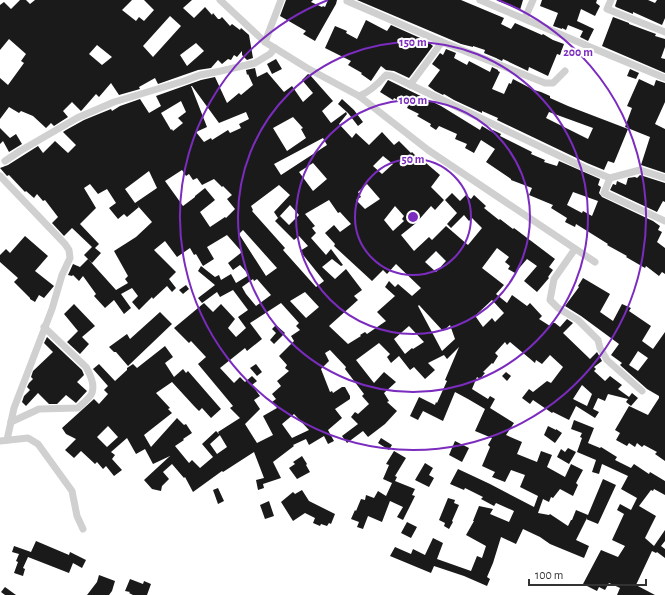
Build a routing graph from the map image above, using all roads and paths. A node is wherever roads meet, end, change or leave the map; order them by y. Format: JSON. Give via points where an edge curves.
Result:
{"nodes":[{"id":1,"x":220,"y":0,"type":"edge"},
{"id":2,"x":281,"y":0,"type":"edge"},
{"id":3,"x":480,"y":0,"type":"edge"},
{"id":4,"x":533,"y":0,"type":"edge"},
{"id":5,"x":611,"y":0,"type":"edge"},
{"id":6,"x":347,"y":1,"type":"dead end"},
{"id":7,"x":525,"y":18,"type":"junction"},
{"id":8,"x":665,"y":32,"type":"edge"},
{"id":9,"x":265,"y":42,"type":"junction"},
{"id":10,"x":442,"y":42,"type":"junction"},
{"id":11,"x":275,"y":48,"type":"junction"},
{"id":12,"x":565,"y":71,"type":"dead end"},
{"id":13,"x":665,"y":78,"type":"edge"},
{"id":14,"x":410,"y":85,"type":"junction"},
{"id":15,"x":359,"y":96,"type":"junction"},
{"id":16,"x":5,"y":161,"type":"dead end"},
{"id":17,"x":0,"y":176,"type":"edge"},
{"id":18,"x":610,"y":178,"type":"junction"},
{"id":19,"x":665,"y":178,"type":"edge"},
{"id":20,"x":665,"y":222,"type":"edge"},
{"id":21,"x":575,"y":249,"type":"junction"},
{"id":22,"x":595,"y":262,"type":"dead end"},
{"id":23,"x":44,"y":327,"type":"junction"},
{"id":24,"x":642,"y":391,"type":"dead end"},
{"id":25,"x":11,"y":422,"type":"junction"},
{"id":26,"x":3,"y":440,"type":"edge"},
{"id":27,"x":83,"y":529,"type":"dead end"}],
"edges":[{"from":1,"to":9,"type":"street"},
{"from":2,"to":9,"type":"street"},
{"from":3,"to":7,"type":"street"},
{"from":4,"to":7,"type":"street"},
{"from":5,"to":8,"type":"street","via":[[607,9]]},
{"from":6,"to":10,"type":"street"},
{"from":7,"to":13,"type":"street"},
{"from":9,"to":11,"type":"street"},
{"from":10,"to":12,"type":"street","via":[[545,83],[553,83]]},
{"from":10,"to":14,"type":"street"},
{"from":11,"to":15,"type":"street"},
{"from":11,"to":16,"type":"street","via":[[255,63],[200,75],[114,102],[78,118]]},
{"from":14,"to":15,"type":"street","via":[[386,75],[373,88]]},
{"from":14,"to":18,"type":"street"},
{"from":15,"to":21,"type":"street","via":[[428,150]]},
{"from":17,"to":23,"type":"street","via":[[69,250],[70,258]]},
{"from":18,"to":19,"type":"street","via":[[640,170]]},
{"from":18,"to":20,"type":"street","via":[[604,193]]},
{"from":21,"to":22,"type":"street"},
{"from":21,"to":24,"type":"street","via":[[554,279],[550,300],[578,320],[598,340],[608,360]]},
{"from":23,"to":25,"type":"street"},
{"from":23,"to":25,"type":"street","via":[[86,367],[90,373],[92,393],[78,408],[39,409]]},
{"from":25,"to":26,"type":"street"},
{"from":26,"to":27,"type":"street","via":[[28,438],[38,444],[72,491],[77,516]]}]}
